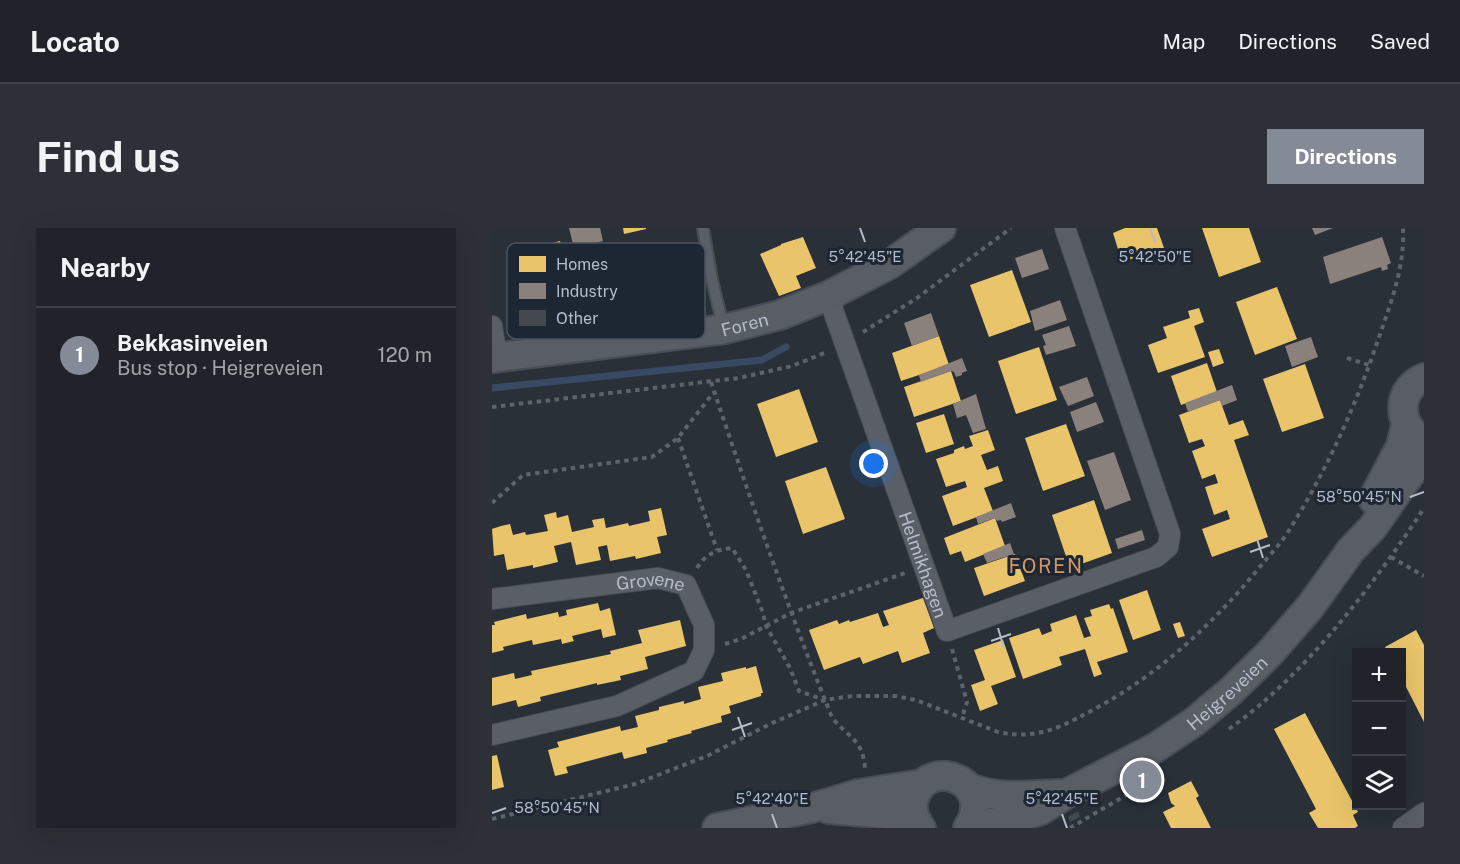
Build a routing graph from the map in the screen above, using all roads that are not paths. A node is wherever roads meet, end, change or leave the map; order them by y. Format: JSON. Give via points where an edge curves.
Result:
{"nodes":[{"id":1,"x":703,"y":228,"type":"edge"},
{"id":2,"x":941,"y":228,"type":"edge"},
{"id":3,"x":1065,"y":228,"type":"edge"},
{"id":4,"x":828,"y":296,"type":"junction"},
{"id":5,"x":492,"y":326,"type":"edge"},
{"id":6,"x":724,"y":329,"type":"junction"},
{"id":7,"x":705,"y":331,"type":"edge"},
{"id":8,"x":645,"y":339,"type":"edge"},
{"id":9,"x":495,"y":358,"type":"edge"},
{"id":10,"x":1424,"y":378,"type":"edge"},
{"id":11,"x":1415,"y":433,"type":"edge"},
{"id":12,"x":1424,"y":456,"type":"edge"},
{"id":13,"x":1350,"y":550,"type":"junction"},
{"id":14,"x":492,"y":599,"type":"edge"},
{"id":15,"x":492,"y":735,"type":"edge"},
{"id":16,"x":922,"y":784,"type":"junction"},
{"id":17,"x":969,"y":788,"type":"junction"},
{"id":18,"x":1066,"y":794,"type":"junction"},
{"id":19,"x":812,"y":808,"type":"junction"},
{"id":20,"x":1424,"y":813,"type":"edge"},
{"id":21,"x":917,"y":825,"type":"edge"},
{"id":22,"x":717,"y":828,"type":"edge"},
{"id":23,"x":968,"y":828,"type":"edge"},
{"id":24,"x":1403,"y":828,"type":"edge"}],
"edges":[{"from":1,"to":6,"type":"lane"},
{"from":2,"to":4,"type":"main road","name":"Foren","via":[[890,264]]},
{"from":3,"to":4,"type":"street","name":"Helmikhagen","via":[[1170,534],[1168,547],[1156,557],[947,631]]},
{"from":4,"to":6,"type":"main road","name":"Foren","via":[[780,315]]},
{"from":5,"to":9,"type":"street"},
{"from":6,"to":7,"type":"main road","name":"Foren"},
{"from":8,"to":9,"type":"main road","name":"Foren"},
{"from":10,"to":11,"type":"main road","name":"Heigreveien","via":[[1410,387],[1405,396],[1403,415]]},
{"from":11,"to":13,"type":"main road","name":"Heigreveien","via":[[1401,447],[1363,515]]},
{"from":12,"to":13,"type":"main road","name":"Heigreveien","via":[[1373,527]]},
{"from":13,"to":18,"type":"main road","name":"Heigreveien","via":[[1310,608],[1231,691],[1155,748]]},
{"from":14,"to":15,"type":"street","name":"Grovene","via":[[658,578],[686,585],[704,625],[704,650],[694,671],[617,706]]},
{"from":16,"to":17,"type":"main road","name":"Heigreveien","via":[[946,776]]},
{"from":16,"to":19,"type":"main road","name":"Heigreveien","via":[[858,794]]},
{"from":16,"to":21,"type":"main road","name":"Heigreveien","via":[[913,801]]},
{"from":17,"to":18,"type":"main road","name":"Heigreveien","via":[[1010,797]]},
{"from":17,"to":23,"type":"main road","name":"Heigreveien","via":[[975,812]]},
{"from":18,"to":23,"type":"main road","name":"Heigreveien","via":[[1041,810]]},
{"from":19,"to":21,"type":"main road","name":"Heigreveien","via":[[897,815]]},
{"from":19,"to":22,"type":"main road","name":"Heigreveien"},
{"from":20,"to":24,"type":"street"}]}
